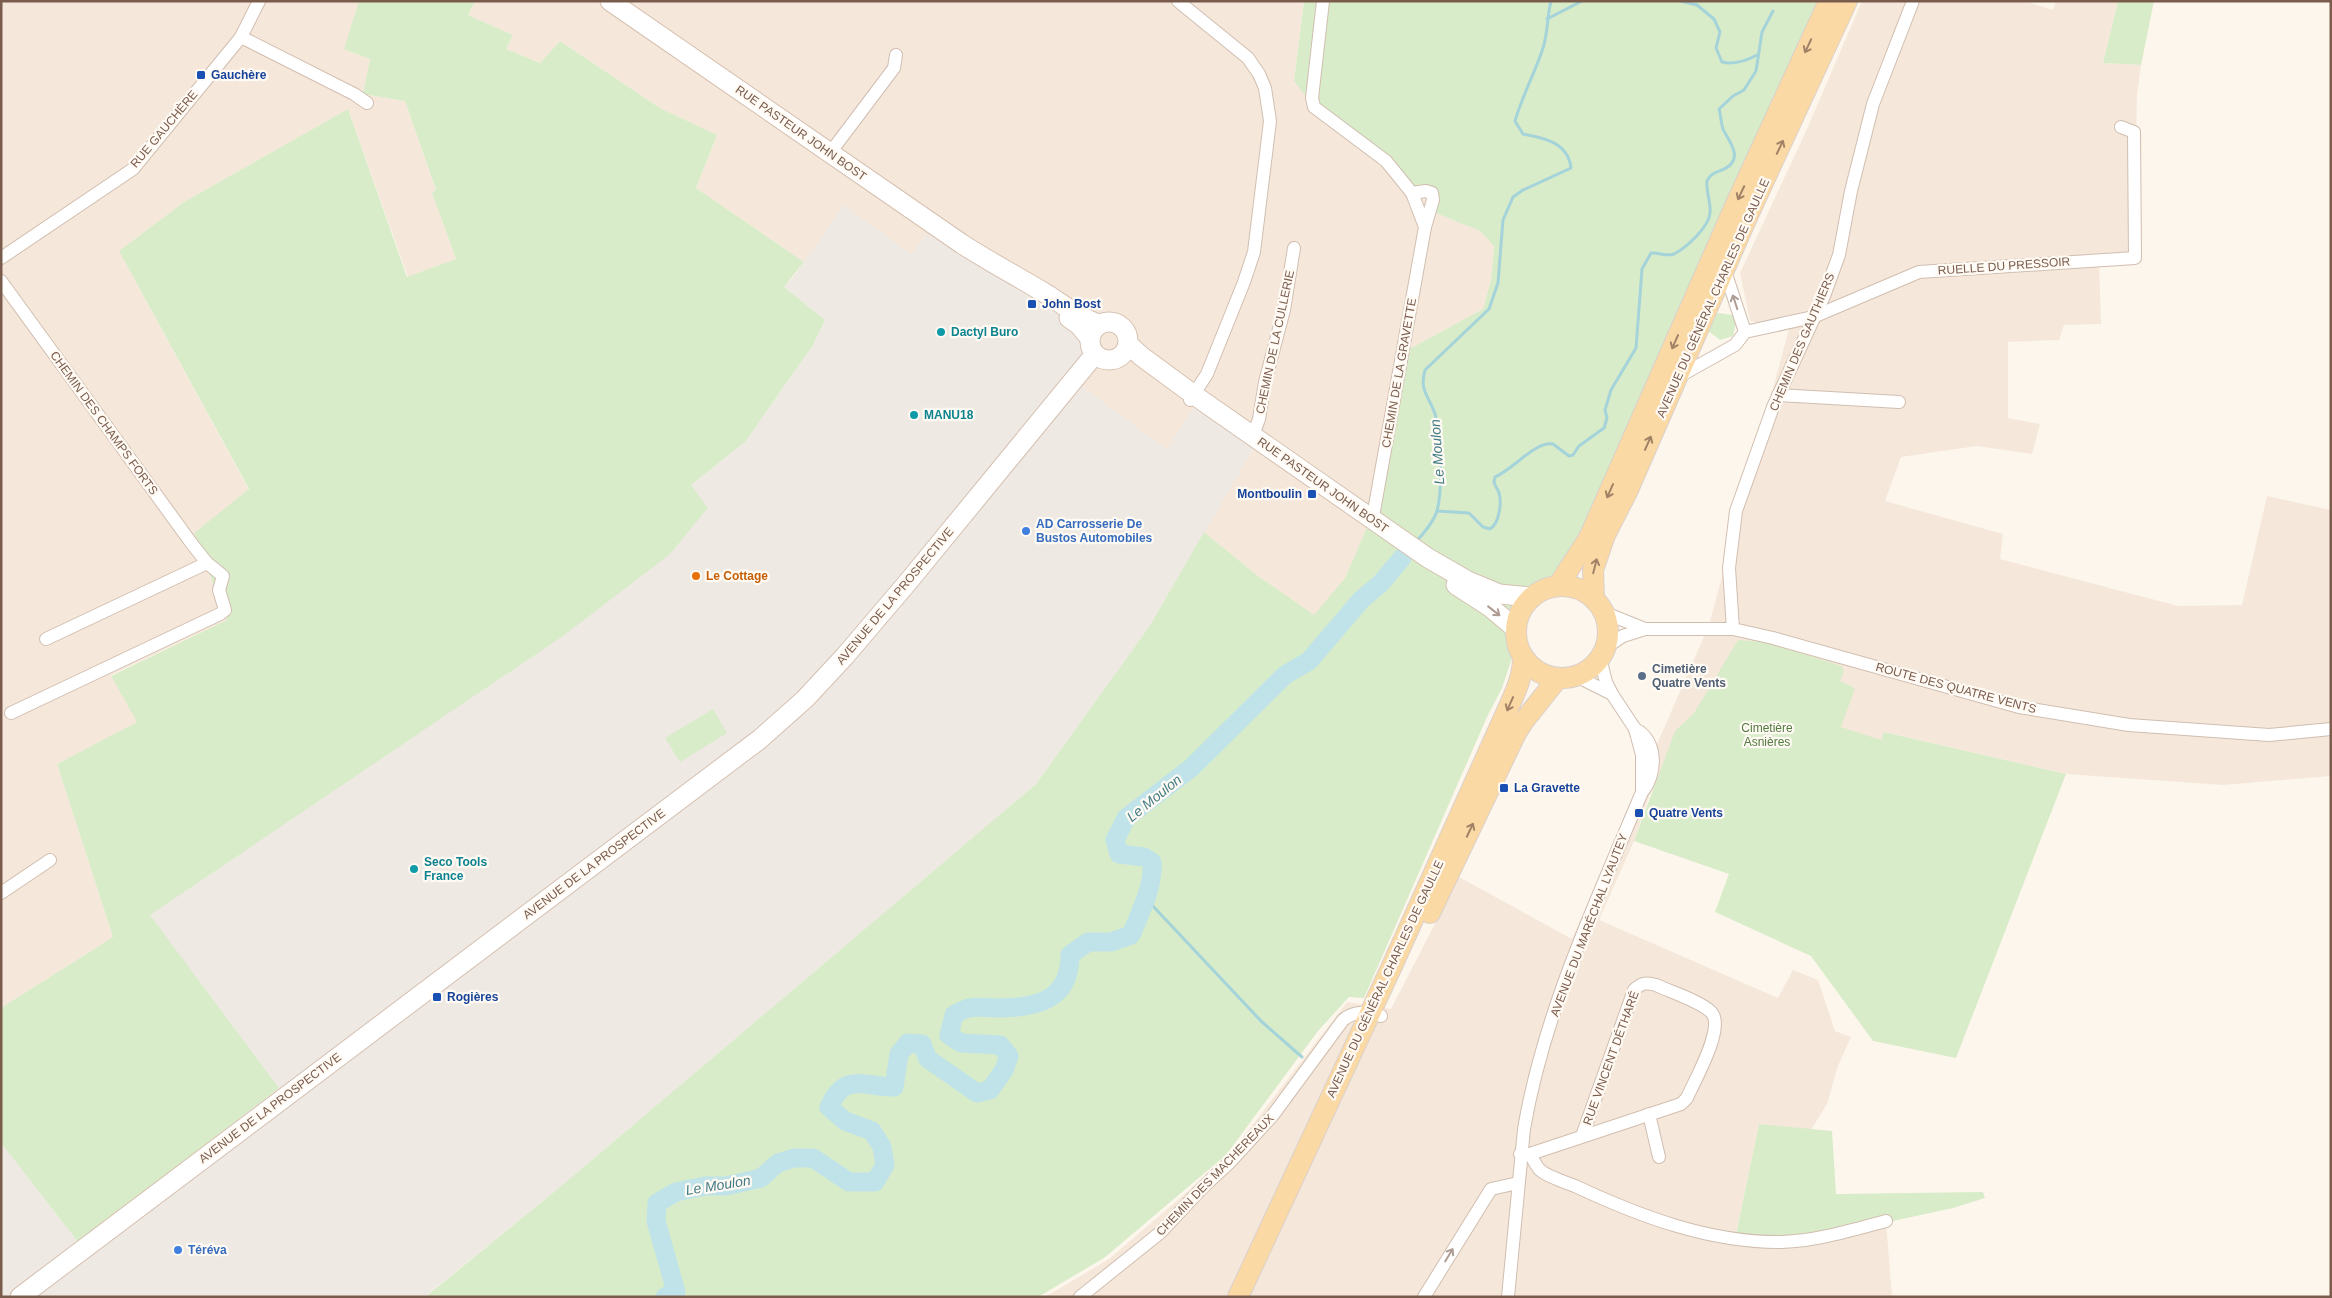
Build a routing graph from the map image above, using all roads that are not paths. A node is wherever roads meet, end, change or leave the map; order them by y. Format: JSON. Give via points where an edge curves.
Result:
{"nodes":[{"id":1,"x":259,"y":1,"type":"edge"},
{"id":2,"x":610,"y":1,"type":"edge"},
{"id":3,"x":1178,"y":1,"type":"edge"},
{"id":4,"x":1324,"y":1,"type":"edge"},
{"id":5,"x":1829,"y":1,"type":"edge"},
{"id":6,"x":1847,"y":1,"type":"edge"},
{"id":7,"x":1913,"y":1,"type":"edge"},
{"id":8,"x":241,"y":37,"type":"junction"},
{"id":9,"x":896,"y":55,"type":"dead end"},
{"id":10,"x":366,"y":103,"type":"dead end"},
{"id":11,"x":2121,"y":128,"type":"dead end"},
{"id":12,"x":830,"y":153,"type":"junction"},
{"id":13,"x":1412,"y":192,"type":"junction"},
{"id":14,"x":1425,"y":227,"type":"junction"},
{"id":15,"x":1294,"y":248,"type":"dead end"},
{"id":16,"x":1,"y":258,"type":"edge"},
{"id":17,"x":1725,"y":271,"type":"junction"},
{"id":18,"x":1,"y":282,"type":"edge"},
{"id":19,"x":1813,"y":317,"type":"junction"},
{"id":20,"x":1745,"y":332,"type":"junction"},
{"id":21,"x":1094,"y":339,"type":"junction"},
{"id":22,"x":1124,"y":350,"type":"junction"},
{"id":23,"x":1678,"y":377,"type":"junction"},
{"id":24,"x":1778,"y":395,"type":"junction"},
{"id":25,"x":1191,"y":398,"type":"junction"},
{"id":26,"x":1899,"y":402,"type":"dead end"},
{"id":27,"x":1253,"y":435,"type":"junction"},
{"id":28,"x":1370,"y":519,"type":"junction"},
{"id":29,"x":1397,"y":542,"type":"junction"},
{"id":30,"x":1427,"y":562,"type":"junction"},
{"id":31,"x":207,"y":563,"type":"junction"},
{"id":32,"x":1558,"y":586,"type":"junction"},
{"id":33,"x":1531,"y":597,"type":"junction"},
{"id":34,"x":1598,"y":605,"type":"junction"},
{"id":35,"x":1515,"y":628,"type":"junction"},
{"id":36,"x":1645,"y":629,"type":"junction"},
{"id":37,"x":1733,"y":629,"type":"junction"},
{"id":38,"x":46,"y":639,"type":"dead end"},
{"id":39,"x":1603,"y":652,"type":"junction"},
{"id":40,"x":1523,"y":658,"type":"junction"},
{"id":41,"x":1567,"y":677,"type":"junction"},
{"id":42,"x":1612,"y":694,"type":"junction"},
{"id":43,"x":11,"y":713,"type":"dead end"},
{"id":44,"x":1635,"y":729,"type":"junction"},
{"id":45,"x":2331,"y":729,"type":"edge"},
{"id":46,"x":1642,"y":792,"type":"junction"},
{"id":47,"x":50,"y":860,"type":"dead end"},
{"id":48,"x":1,"y":893,"type":"edge"},
{"id":49,"x":1375,"y":1015,"type":"junction"},
{"id":50,"x":1650,"y":1114,"type":"junction"},
{"id":51,"x":1582,"y":1136,"type":"junction"},
{"id":52,"x":1525,"y":1154,"type":"junction"},
{"id":53,"x":1659,"y":1157,"type":"dead end"},
{"id":54,"x":1518,"y":1183,"type":"junction"},
{"id":55,"x":1886,"y":1221,"type":"dead end"},
{"id":56,"x":20,"y":1297,"type":"edge"},
{"id":57,"x":1080,"y":1297,"type":"edge"},
{"id":58,"x":1238,"y":1297,"type":"edge"},
{"id":59,"x":1248,"y":1297,"type":"edge"},
{"id":60,"x":1424,"y":1297,"type":"edge"},
{"id":61,"x":1508,"y":1297,"type":"edge"}],
"edges":[{"from":1,"to":8,"type":"street","name":"RUE GAUCHÈRE"},
{"from":2,"to":12,"type":"main road","name":"RUE PASTEUR JOHN BOST"},
{"from":3,"to":25,"type":"street","via":[[1248,58],[1265,88],[1270,121],[1254,252],[1207,374]]},
{"from":4,"to":13,"type":"street","via":[[1312,98],[1314,107],[1386,161]]},
{"from":5,"to":32,"type":"main road","name":"AVENUE DU GÉNÉRAL CHARLES DE GAULLE","one_way":true,"via":[[1593,529]]},
{"from":17,"to":6,"type":"main road","name":"AVENUE DU GÉNÉRAL CHARLES DE GAULLE","one_way":true},
{"from":7,"to":19,"type":"street","name":"CHEMIN DES GAUTHIERS","via":[[1873,104],[1839,255]]},
{"from":8,"to":10,"type":"street"},
{"from":8,"to":16,"type":"street","name":"RUE GAUCHÈRE","via":[[133,169]]},
{"from":9,"to":12,"type":"street","via":[[894,68]]},
{"from":11,"to":19,"type":"street","name":"RUELLE DU PRESSOIR","via":[[2134,132],[2135,258],[1919,272]]},
{"from":12,"to":21,"type":"main road","name":"RUE PASTEUR JOHN BOST","via":[[1079,325]]},
{"from":13,"to":14,"type":"street"},
{"from":13,"to":14,"type":"street","name":"CHEMIN DE LA GRAVETTE","via":[[1432,193]]},
{"from":14,"to":28,"type":"street","name":"CHEMIN DE LA GRAVETTE"},
{"from":15,"to":27,"type":"street","name":"CHEMIN DE LA CULLERIE","via":[[1284,310]]},
{"from":20,"to":17,"type":"street","one_way":true},
{"from":17,"to":23,"type":"main road","name":"AVENUE DU GÉNÉRAL CHARLES DE GAULLE"},
{"from":18,"to":31,"type":"street","name":"CHEMIN DES CHAMPS FORTS"},
{"from":19,"to":20,"type":"street","name":"RUELLE DU PRESSOIR"},
{"from":19,"to":24,"type":"street","name":"CHEMIN DES GAUTHIERS"},
{"from":20,"to":23,"type":"street","via":[[1735,344]]},
{"from":21,"to":22,"type":"main road","via":[[1105,360]]},
{"from":21,"to":22,"type":"main road","via":[[1111,321],[1122,326],[1128,338]]},
{"from":21,"to":56,"type":"main road","name":"AVENUE DE LA PROSPECTIVE","via":[[908,582],[805,699],[760,739]]},
{"from":22,"to":25,"type":"main road","name":"RUE PASTEUR JOHN BOST"},
{"from":34,"to":23,"type":"main road","name":"AVENUE DU GÉNÉRAL CHARLES DE GAULLE","one_way":true,"via":[[1593,570],[1605,535]]},
{"from":24,"to":26,"type":"street"},
{"from":24,"to":37,"type":"street","name":"CHEMIN DES GAUTHIERS","via":[[1736,511],[1729,568]]},
{"from":25,"to":27,"type":"main road","name":"RUE PASTEUR JOHN BOST"},
{"from":25,"to":29,"type":"main road","name":"RUE PASTEUR JOHN BOST"},
{"from":27,"to":28,"type":"main road","name":"RUE PASTEUR JOHN BOST"},
{"from":28,"to":29,"type":"main road","name":"RUE PASTEUR JOHN BOST"},
{"from":29,"to":30,"type":"main road","name":"RUE PASTEUR JOHN BOST"},
{"from":30,"to":33,"type":"main road","name":"RUE PASTEUR JOHN BOST","via":[[1499,594]]},
{"from":30,"to":35,"type":"main road","name":"RUE PASTEUR JOHN BOST","one_way":true},
{"from":31,"to":38,"type":"street"},
{"from":31,"to":43,"type":"street","name":"CHEMIN DES CHAMPS FORTS","via":[[223,576],[219,590],[225,610],[220,614]]},
{"from":32,"to":33,"type":"main road","via":[[1544,589]]},
{"from":32,"to":34,"type":"main road","via":[[1571,586],[1583,591]]},
{"from":33,"to":35,"type":"main road","via":[[1518,616]]},
{"from":34,"to":36,"type":"street"},
{"from":34,"to":39,"type":"main road","name":"AVENUE DU GÉNÉRAL CHARLES DE GAULLE","via":[[1608,635]]},
{"from":35,"to":40,"type":"main road","name":"AVENUE DU GÉNÉRAL CHARLES DE GAULLE"},
{"from":36,"to":37,"type":"street","name":"ROUTE DES QUATRE VENTS"},
{"from":36,"to":39,"type":"street","via":[[1623,636]]},
{"from":37,"to":45,"type":"street","name":"ROUTE DES QUATRE VENTS","via":[[2019,707],[2129,725],[2194,730],[2269,735]]},
{"from":39,"to":41,"type":"main road","name":"AVENUE DU GÉNÉRAL CHARLES DE GAULLE","via":[[1585,672]]},
{"from":39,"to":42,"type":"street","name":"AVENUE DU MARÉCHAL LYAUTEY","via":[[1606,682]]},
{"from":40,"to":41,"type":"main road","via":[[1538,672]]},
{"from":40,"to":49,"type":"main road","name":"AVENUE DU GÉNÉRAL CHARLES DE GAULLE","one_way":true,"via":[[1517,690]]},
{"from":41,"to":42,"type":"street"},
{"from":49,"to":41,"type":"main road","name":"AVENUE DU GÉNÉRAL CHARLES DE GAULLE","one_way":true,"via":[[1516,733]]},
{"from":42,"to":44,"type":"street","name":"AVENUE DU MARÉCHAL LYAUTEY"},
{"from":44,"to":46,"type":"street","name":"AVENUE DU MARÉCHAL LYAUTEY","via":[[1642,755]]},
{"from":44,"to":46,"type":"street","name":"AVENUE DU MARÉCHAL LYAUTEY","via":[[1648,752],[1654,749],[1651,775]]},
{"from":46,"to":52,"type":"street","name":"AVENUE DU MARÉCHAL LYAUTEY","via":[[1560,992],[1528,1105]]},
{"from":47,"to":48,"type":"street"},
{"from":49,"to":57,"type":"street","name":"CHEMIN DES MACHEREAUX","via":[[1351,1014],[1343,1020],[1273,1115],[1231,1161],[1161,1232]]},
{"from":49,"to":58,"type":"main road","name":"AVENUE DU GÉNÉRAL CHARLES DE GAULLE"},
{"from":49,"to":59,"type":"main road","name":"AVENUE DU GÉNÉRAL CHARLES DE GAULLE"},
{"from":50,"to":51,"type":"street","name":"RUE VINCENT DÉTHARÉ"},
{"from":50,"to":51,"type":"street","name":"RUE VINCENT DÉTHARÉ","via":[[1680,1104],[1687,1098],[1712,1040],[1716,1022],[1704,1007],[1648,983],[1634,990]]},
{"from":50,"to":53,"type":"street"},
{"from":51,"to":52,"type":"street","name":"RUE VINCENT DÉTHARÉ"},
{"from":52,"to":54,"type":"street","name":"AVENUE DU MARÉCHAL LYAUTEY"},
{"from":52,"to":55,"type":"street","via":[[1541,1170],[1645,1216],[1687,1229],[1735,1238],[1790,1241]]},
{"from":60,"to":54,"type":"street","one_way":true,"via":[[1491,1189]]},
{"from":54,"to":61,"type":"street","name":"AVENUE DU MARÉCHAL LYAUTEY"}]}
